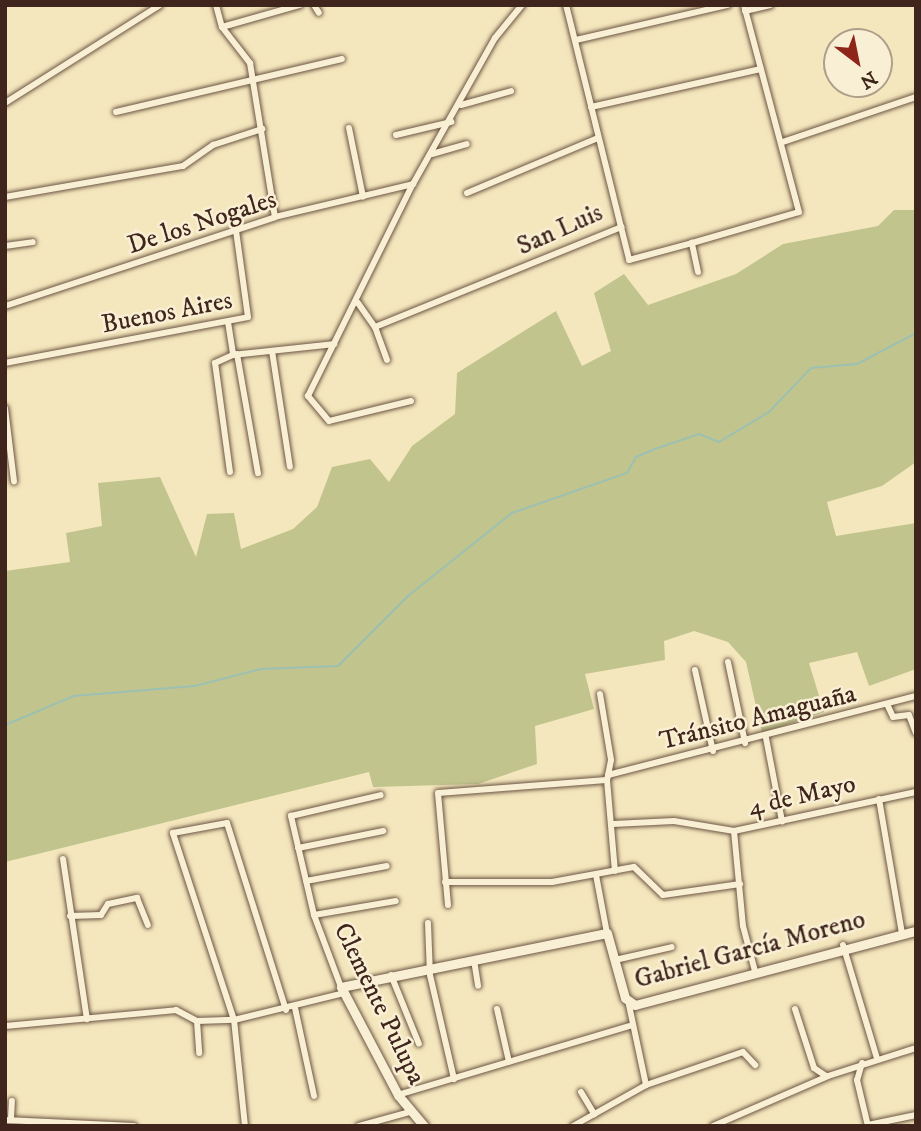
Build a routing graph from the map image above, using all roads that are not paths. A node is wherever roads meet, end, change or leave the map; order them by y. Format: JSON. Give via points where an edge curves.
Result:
{"nodes":[{"id":1,"x":160,"y":5,"type":"edge"},
{"id":2,"x":216,"y":5,"type":"edge"},
{"id":3,"x":300,"y":5,"type":"edge"},
{"id":4,"x":314,"y":5,"type":"edge"},
{"id":5,"x":522,"y":5,"type":"edge"},
{"id":6,"x":566,"y":5,"type":"edge"},
{"id":7,"x":728,"y":5,"type":"edge"},
{"id":8,"x":769,"y":5,"type":"edge"},
{"id":9,"x":744,"y":8,"type":"edge"},
{"id":10,"x":319,"y":13,"type":"dead end"},
{"id":11,"x":222,"y":27,"type":"junction"},
{"id":12,"x":576,"y":40,"type":"junction"},
{"id":13,"x":342,"y":59,"type":"dead end"},
{"id":14,"x":761,"y":69,"type":"junction"},
{"id":15,"x":255,"y":80,"type":"junction"},
{"id":16,"x":511,"y":91,"type":"dead end"},
{"id":17,"x":916,"y":97,"type":"edge"},
{"id":18,"x":5,"y":103,"type":"edge"},
{"id":19,"x":461,"y":105,"type":"junction"},
{"id":20,"x":591,"y":107,"type":"junction"},
{"id":21,"x":116,"y":112,"type":"dead end"},
{"id":22,"x":451,"y":122,"type":"junction"},
{"id":23,"x":348,"y":128,"type":"dead end"},
{"id":24,"x":261,"y":129,"type":"junction"},
{"id":25,"x":396,"y":135,"type":"dead end"},
{"id":26,"x":598,"y":138,"type":"junction"},
{"id":27,"x":783,"y":142,"type":"junction"},
{"id":28,"x":467,"y":144,"type":"dead end"},
{"id":29,"x":432,"y":154,"type":"junction"},
{"id":30,"x":413,"y":184,"type":"junction"},
{"id":31,"x":467,"y":193,"type":"dead end"},
{"id":32,"x":5,"y":197,"type":"edge"},
{"id":33,"x":363,"y":197,"type":"junction"},
{"id":34,"x":275,"y":217,"type":"junction"},
{"id":35,"x":621,"y":227,"type":"junction"},
{"id":36,"x":236,"y":231,"type":"junction"},
{"id":37,"x":33,"y":242,"type":"dead end"},
{"id":38,"x":692,"y":243,"type":"junction"},
{"id":39,"x":5,"y":246,"type":"edge"},
{"id":40,"x":698,"y":272,"type":"dead end"},
{"id":41,"x":358,"y":303,"type":"junction"},
{"id":42,"x":5,"y":306,"type":"edge"},
{"id":43,"x":228,"y":322,"type":"junction"},
{"id":44,"x":375,"y":327,"type":"junction"},
{"id":45,"x":334,"y":344,"type":"junction"},
{"id":46,"x":272,"y":351,"type":"junction"},
{"id":47,"x":235,"y":355,"type":"junction"},
{"id":48,"x":387,"y":360,"type":"dead end"},
{"id":49,"x":5,"y":363,"type":"edge"},
{"id":50,"x":411,"y":401,"type":"dead end"},
{"id":51,"x":5,"y":408,"type":"edge"},
{"id":52,"x":7,"y":430,"type":"edge"},
{"id":53,"x":290,"y":467,"type":"dead end"},
{"id":54,"x":230,"y":472,"type":"dead end"},
{"id":55,"x":258,"y":473,"type":"dead end"},
{"id":56,"x":14,"y":481,"type":"dead end"},
{"id":57,"x":728,"y":662,"type":"dead end"},
{"id":58,"x":695,"y":670,"type":"dead end"},
{"id":59,"x":600,"y":694,"type":"dead end"},
{"id":60,"x":916,"y":696,"type":"edge"},
{"id":61,"x":887,"y":704,"type":"junction"},
{"id":62,"x":916,"y":733,"type":"edge"},
{"id":63,"x":766,"y":738,"type":"junction"},
{"id":64,"x":745,"y":743,"type":"junction"},
{"id":65,"x":713,"y":751,"type":"junction"},
{"id":66,"x":607,"y":778,"type":"junction"},
{"id":67,"x":916,"y":792,"type":"edge"},
{"id":68,"x":381,"y":795,"type":"dead end"},
{"id":69,"x":878,"y":799,"type":"junction"},
{"id":70,"x":782,"y":821,"type":"junction"},
{"id":71,"x":613,"y":824,"type":"junction"},
{"id":72,"x":383,"y":831,"type":"dead end"},
{"id":73,"x":734,"y":831,"type":"junction"},
{"id":74,"x":298,"y":848,"type":"junction"},
{"id":75,"x":63,"y":859,"type":"dead end"},
{"id":76,"x":387,"y":866,"type":"dead end"},
{"id":77,"x":615,"y":871,"type":"junction"},
{"id":78,"x":596,"y":874,"type":"junction"},
{"id":79,"x":306,"y":881,"type":"junction"},
{"id":80,"x":445,"y":882,"type":"junction"},
{"id":81,"x":740,"y":884,"type":"junction"},
{"id":82,"x":396,"y":901,"type":"dead end"},
{"id":83,"x":448,"y":905,"type":"dead end"},
{"id":84,"x":314,"y":915,"type":"junction"},
{"id":85,"x":70,"y":916,"type":"junction"},
{"id":86,"x":428,"y":923,"type":"dead end"},
{"id":87,"x":148,"y":925,"type":"dead end"},
{"id":88,"x":916,"y":930,"type":"edge"},
{"id":89,"x":607,"y":933,"type":"junction"},
{"id":90,"x":902,"y":933,"type":"junction"},
{"id":91,"x":843,"y":945,"type":"junction"},
{"id":92,"x":672,"y":947,"type":"dead end"},
{"id":93,"x":474,"y":960,"type":"junction"},
{"id":94,"x":615,"y":960,"type":"junction"},
{"id":95,"x":433,"y":967,"type":"junction"},
{"id":96,"x":755,"y":971,"type":"junction"},
{"id":97,"x":391,"y":975,"type":"junction"},
{"id":98,"x":478,"y":986,"type":"dead end"},
{"id":99,"x":343,"y":990,"type":"junction"},
{"id":100,"x":629,"y":1005,"type":"junction"},
{"id":101,"x":295,"y":1008,"type":"junction"},
{"id":102,"x":497,"y":1009,"type":"dead end"},
{"id":103,"x":795,"y":1009,"type":"dead end"},
{"id":104,"x":286,"y":1010,"type":"junction"},
{"id":105,"x":87,"y":1019,"type":"junction"},
{"id":106,"x":234,"y":1020,"type":"junction"},
{"id":107,"x":197,"y":1021,"type":"junction"},
{"id":108,"x":5,"y":1026,"type":"edge"},
{"id":109,"x":629,"y":1026,"type":"junction"},
{"id":110,"x":419,"y":1044,"type":"dead end"},
{"id":111,"x":916,"y":1048,"type":"edge"},
{"id":112,"x":199,"y":1053,"type":"dead end"},
{"id":113,"x":877,"y":1058,"type":"junction"},
{"id":114,"x":509,"y":1062,"type":"junction"},
{"id":115,"x":862,"y":1063,"type":"junction"},
{"id":116,"x":755,"y":1065,"type":"dead end"},
{"id":117,"x":828,"y":1076,"type":"junction"},
{"id":118,"x":454,"y":1079,"type":"junction"},
{"id":119,"x":646,"y":1085,"type":"junction"},
{"id":120,"x":581,"y":1092,"type":"dead end"},
{"id":121,"x":398,"y":1095,"type":"junction"},
{"id":122,"x":313,"y":1096,"type":"dead end"},
{"id":123,"x":12,"y":1101,"type":"dead end"},
{"id":124,"x":410,"y":1112,"type":"junction"},
{"id":125,"x":594,"y":1114,"type":"junction"},
{"id":126,"x":916,"y":1115,"type":"edge"},
{"id":127,"x":8,"y":1119,"type":"edge"},
{"id":128,"x":868,"y":1125,"type":"edge"},
{"id":129,"x":134,"y":1126,"type":"edge"},
{"id":130,"x":244,"y":1126,"type":"edge"},
{"id":131,"x":359,"y":1126,"type":"edge"},
{"id":132,"x":424,"y":1126,"type":"edge"},
{"id":133,"x":573,"y":1126,"type":"edge"},
{"id":134,"x":713,"y":1126,"type":"edge"}],
"edges":[{"from":1,"to":18,"type":"street"},
{"from":2,"to":11,"type":"street"},
{"from":3,"to":11,"type":"street"},
{"from":4,"to":10,"type":"street"},
{"from":5,"to":19,"type":"street","via":[[495,38]]},
{"from":6,"to":12,"type":"street","name":"San Luis"},
{"from":7,"to":12,"type":"street"},
{"from":8,"to":9,"type":"street"},
{"from":9,"to":14,"type":"street"},
{"from":11,"to":15,"type":"street","via":[[249,57]]},
{"from":12,"to":20,"type":"street","name":"San Luis"},
{"from":13,"to":15,"type":"street"},
{"from":14,"to":20,"type":"street"},
{"from":14,"to":27,"type":"street"},
{"from":15,"to":21,"type":"street"},
{"from":15,"to":24,"type":"street"},
{"from":16,"to":19,"type":"street"},
{"from":17,"to":27,"type":"street"},
{"from":19,"to":22,"type":"street"},
{"from":20,"to":26,"type":"street","name":"San Luis"},
{"from":22,"to":25,"type":"street"},
{"from":22,"to":29,"type":"street"},
{"from":23,"to":33,"type":"street"},
{"from":24,"to":32,"type":"street","via":[[213,145],[183,166]]},
{"from":24,"to":34,"type":"street"},
{"from":26,"to":31,"type":"street"},
{"from":26,"to":35,"type":"street","name":"San Luis"},
{"from":27,"to":38,"type":"street","via":[[798,216]]},
{"from":28,"to":29,"type":"street"},
{"from":29,"to":30,"type":"street"},
{"from":30,"to":33,"type":"street","name":"De los Nogales"},
{"from":30,"to":41,"type":"street"},
{"from":33,"to":34,"type":"street","name":"De los Nogales"},
{"from":34,"to":36,"type":"street","name":"De los Nogales"},
{"from":35,"to":38,"type":"street","via":[[629,260]]},
{"from":35,"to":44,"type":"street","name":"San Luis"},
{"from":36,"to":42,"type":"street","name":"De los Nogales"},
{"from":36,"to":43,"type":"street","name":"Buenos Aires","via":[[252,311]]},
{"from":37,"to":39,"type":"street"},
{"from":38,"to":40,"type":"street"},
{"from":41,"to":44,"type":"street"},
{"from":41,"to":45,"type":"street"},
{"from":43,"to":47,"type":"street"},
{"from":43,"to":49,"type":"street","name":"Buenos Aires"},
{"from":44,"to":48,"type":"street"},
{"from":45,"to":46,"type":"street"},
{"from":45,"to":50,"type":"street","via":[[309,388],[310,406],[323,420],[382,412]]},
{"from":46,"to":47,"type":"street"},
{"from":46,"to":53,"type":"street"},
{"from":47,"to":54,"type":"street","via":[[214,367]]},
{"from":47,"to":55,"type":"street"},
{"from":51,"to":52,"type":"street"},
{"from":52,"to":56,"type":"street"},
{"from":57,"to":64,"type":"street"},
{"from":58,"to":65,"type":"street"},
{"from":59,"to":66,"type":"street"},
{"from":60,"to":61,"type":"street","name":"Tránsito Amaguaña"},
{"from":61,"to":62,"type":"street","via":[[895,718],[909,715]]},
{"from":61,"to":63,"type":"street","name":"Tránsito Amaguaña"},
{"from":63,"to":64,"type":"street","name":"Tránsito Amaguaña"},
{"from":63,"to":70,"type":"street"},
{"from":64,"to":65,"type":"street","name":"Tránsito Amaguaña"},
{"from":65,"to":66,"type":"street","name":"Tránsito Amaguaña"},
{"from":66,"to":71,"type":"street"},
{"from":66,"to":80,"type":"street","name":"Tránsito Amaguaña","via":[[438,793]]},
{"from":67,"to":69,"type":"street","name":"4 de Mayo"},
{"from":68,"to":74,"type":"street","name":"Clemente Pulupa","via":[[295,814]]},
{"from":69,"to":70,"type":"street","name":"4 de Mayo"},
{"from":69,"to":90,"type":"street"},
{"from":70,"to":73,"type":"street","name":"4 de Mayo"},
{"from":71,"to":73,"type":"street","name":"4 de Mayo","via":[[674,821]]},
{"from":71,"to":77,"type":"street"},
{"from":72,"to":74,"type":"street"},
{"from":73,"to":81,"type":"street"},
{"from":74,"to":79,"type":"street","name":"Clemente Pulupa"},
{"from":75,"to":85,"type":"street"},
{"from":76,"to":79,"type":"street"},
{"from":77,"to":78,"type":"street"},
{"from":77,"to":81,"type":"street","via":[[641,869],[652,891],[663,895]]},
{"from":78,"to":80,"type":"street","via":[[524,884]]},
{"from":78,"to":89,"type":"street","name":"Gabriel García Moreno"},
{"from":79,"to":84,"type":"street","name":"Clemente Pulupa"},
{"from":80,"to":83,"type":"street"},
{"from":81,"to":96,"type":"street"},
{"from":82,"to":84,"type":"street"},
{"from":84,"to":99,"type":"street","name":"Clemente Pulupa"},
{"from":85,"to":87,"type":"street","via":[[101,915],[108,904],[137,898]]},
{"from":85,"to":105,"type":"street"},
{"from":86,"to":95,"type":"street"},
{"from":88,"to":90,"type":"street","name":"Gabriel García Moreno"},
{"from":89,"to":93,"type":"street"},
{"from":89,"to":94,"type":"street","name":"Gabriel García Moreno"},
{"from":90,"to":91,"type":"street","name":"Gabriel García Moreno"},
{"from":91,"to":96,"type":"street","name":"Gabriel García Moreno"},
{"from":91,"to":113,"type":"street"},
{"from":92,"to":94,"type":"street"},
{"from":93,"to":95,"type":"street"},
{"from":93,"to":98,"type":"street"},
{"from":94,"to":100,"type":"street","name":"Gabriel García Moreno"},
{"from":95,"to":97,"type":"street"},
{"from":95,"to":118,"type":"street"},
{"from":96,"to":100,"type":"street","name":"Gabriel García Moreno"},
{"from":97,"to":99,"type":"street"},
{"from":97,"to":110,"type":"street"},
{"from":99,"to":101,"type":"street"},
{"from":99,"to":121,"type":"street","name":"Clemente Pulupa"},
{"from":100,"to":109,"type":"street"},
{"from":101,"to":104,"type":"street"},
{"from":101,"to":122,"type":"street"},
{"from":102,"to":114,"type":"street"},
{"from":103,"to":117,"type":"street","via":[[814,1068]]},
{"from":104,"to":106,"type":"street"},
{"from":104,"to":106,"type":"street","via":[[233,833],[225,822],[173,833]]},
{"from":105,"to":107,"type":"street","via":[[176,1010]]},
{"from":105,"to":108,"type":"street"},
{"from":106,"to":107,"type":"street"},
{"from":106,"to":130,"type":"street"},
{"from":107,"to":112,"type":"street"},
{"from":109,"to":114,"type":"street"},
{"from":109,"to":119,"type":"street"},
{"from":111,"to":113,"type":"street"},
{"from":113,"to":115,"type":"street"},
{"from":114,"to":118,"type":"street"},
{"from":115,"to":117,"type":"street"},
{"from":115,"to":128,"type":"street","via":[[857,1080]]},
{"from":116,"to":119,"type":"street","via":[[743,1052]]},
{"from":117,"to":134,"type":"street"},
{"from":118,"to":121,"type":"street"},
{"from":119,"to":125,"type":"street"},
{"from":120,"to":125,"type":"street"},
{"from":121,"to":124,"type":"street","name":"Clemente Pulupa"},
{"from":123,"to":127,"type":"street"},
{"from":124,"to":131,"type":"street"},
{"from":124,"to":132,"type":"street","name":"Clemente Pulupa"},
{"from":125,"to":133,"type":"street"},
{"from":126,"to":128,"type":"street"},
{"from":127,"to":129,"type":"street"}]}
